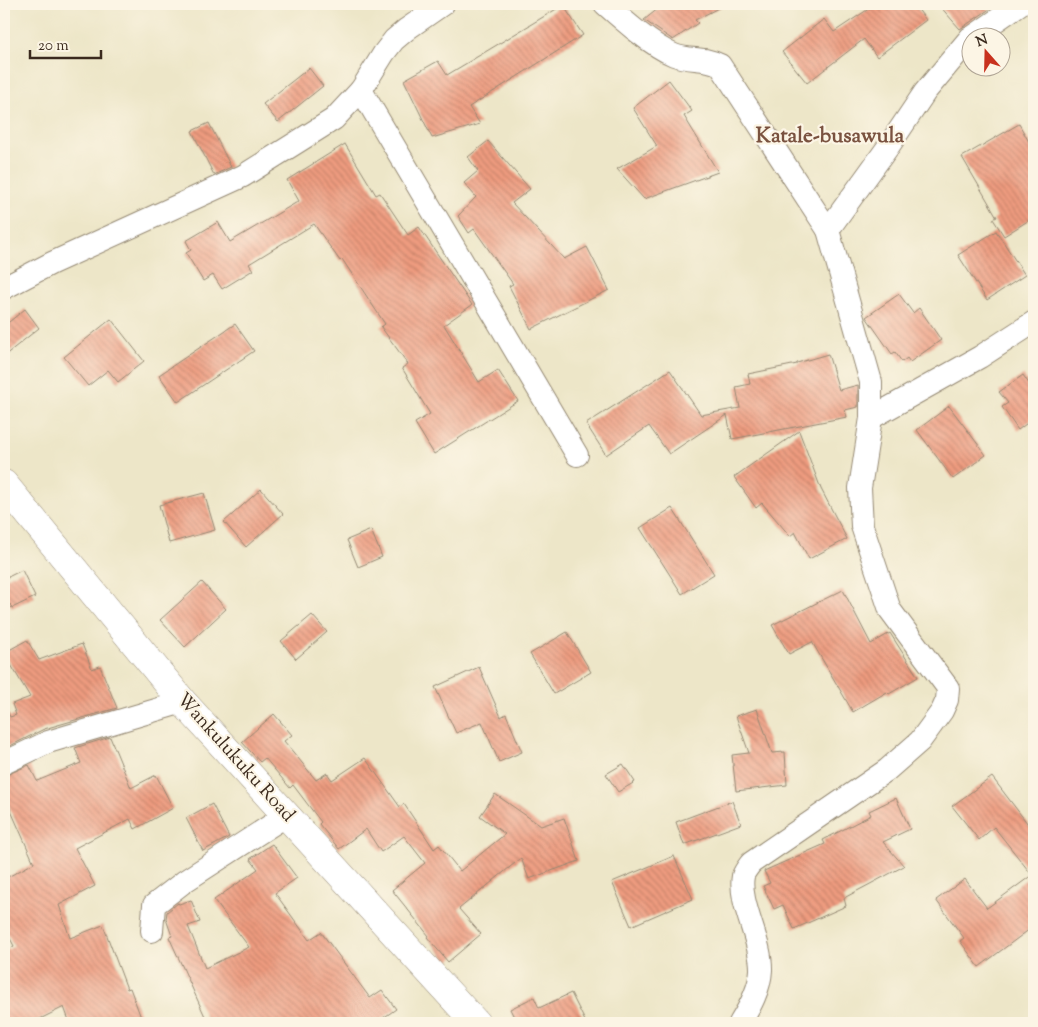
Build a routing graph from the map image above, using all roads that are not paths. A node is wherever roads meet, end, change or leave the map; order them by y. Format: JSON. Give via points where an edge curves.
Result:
{"nodes":[{"id":1,"x":443,"y":4,"type":"edge"},
{"id":2,"x":605,"y":4,"type":"edge"},
{"id":3,"x":1020,"y":4,"type":"edge"},
{"id":4,"x":985,"y":28,"type":"edge"},
{"id":5,"x":960,"y":51,"type":"edge"},
{"id":6,"x":361,"y":90,"type":"junction"},
{"id":7,"x":828,"y":230,"type":"junction"},
{"id":8,"x":4,"y":288,"type":"edge"},
{"id":9,"x":1034,"y":322,"type":"edge"},
{"id":10,"x":871,"y":418,"type":"junction"},
{"id":11,"x":577,"y":455,"type":"dead end"},
{"id":12,"x":4,"y":484,"type":"edge"},
{"id":13,"x":183,"y":702,"type":"junction"},
{"id":14,"x":4,"y":763,"type":"edge"},
{"id":15,"x":287,"y":814,"type":"junction"},
{"id":16,"x":152,"y":931,"type":"dead end"},
{"id":17,"x":476,"y":1023,"type":"edge"},
{"id":18,"x":740,"y":1023,"type":"edge"}],
"edges":[{"from":1,"to":6,"type":"street","via":[[394,40]]},
{"from":2,"to":7,"type":"street","via":[[662,49],[676,56],[720,65]]},
{"from":3,"to":4,"type":"street"},
{"from":5,"to":7,"type":"street","via":[[925,92]]},
{"from":6,"to":8,"type":"street","via":[[334,119],[243,176]]},
{"from":6,"to":11,"type":"street"},
{"from":7,"to":10,"type":"street","via":[[871,382]]},
{"from":9,"to":10,"type":"street","via":[[980,357]]},
{"from":10,"to":18,"type":"street","via":[[860,488],[862,526],[890,610],[948,688],[947,700],[920,741],[887,770],[750,863],[744,874],[742,890],[760,954],[761,970],[758,987]]},
{"from":12,"to":13,"type":"main road","name":"Wankulukuku Road"},
{"from":13,"to":14,"type":"street","via":[[48,742]]},
{"from":13,"to":15,"type":"main road","name":"Wankulukuku Road"},
{"from":15,"to":16,"type":"street","via":[[154,905]]},
{"from":15,"to":17,"type":"main road","name":"Wankulukuku Road"}]}
